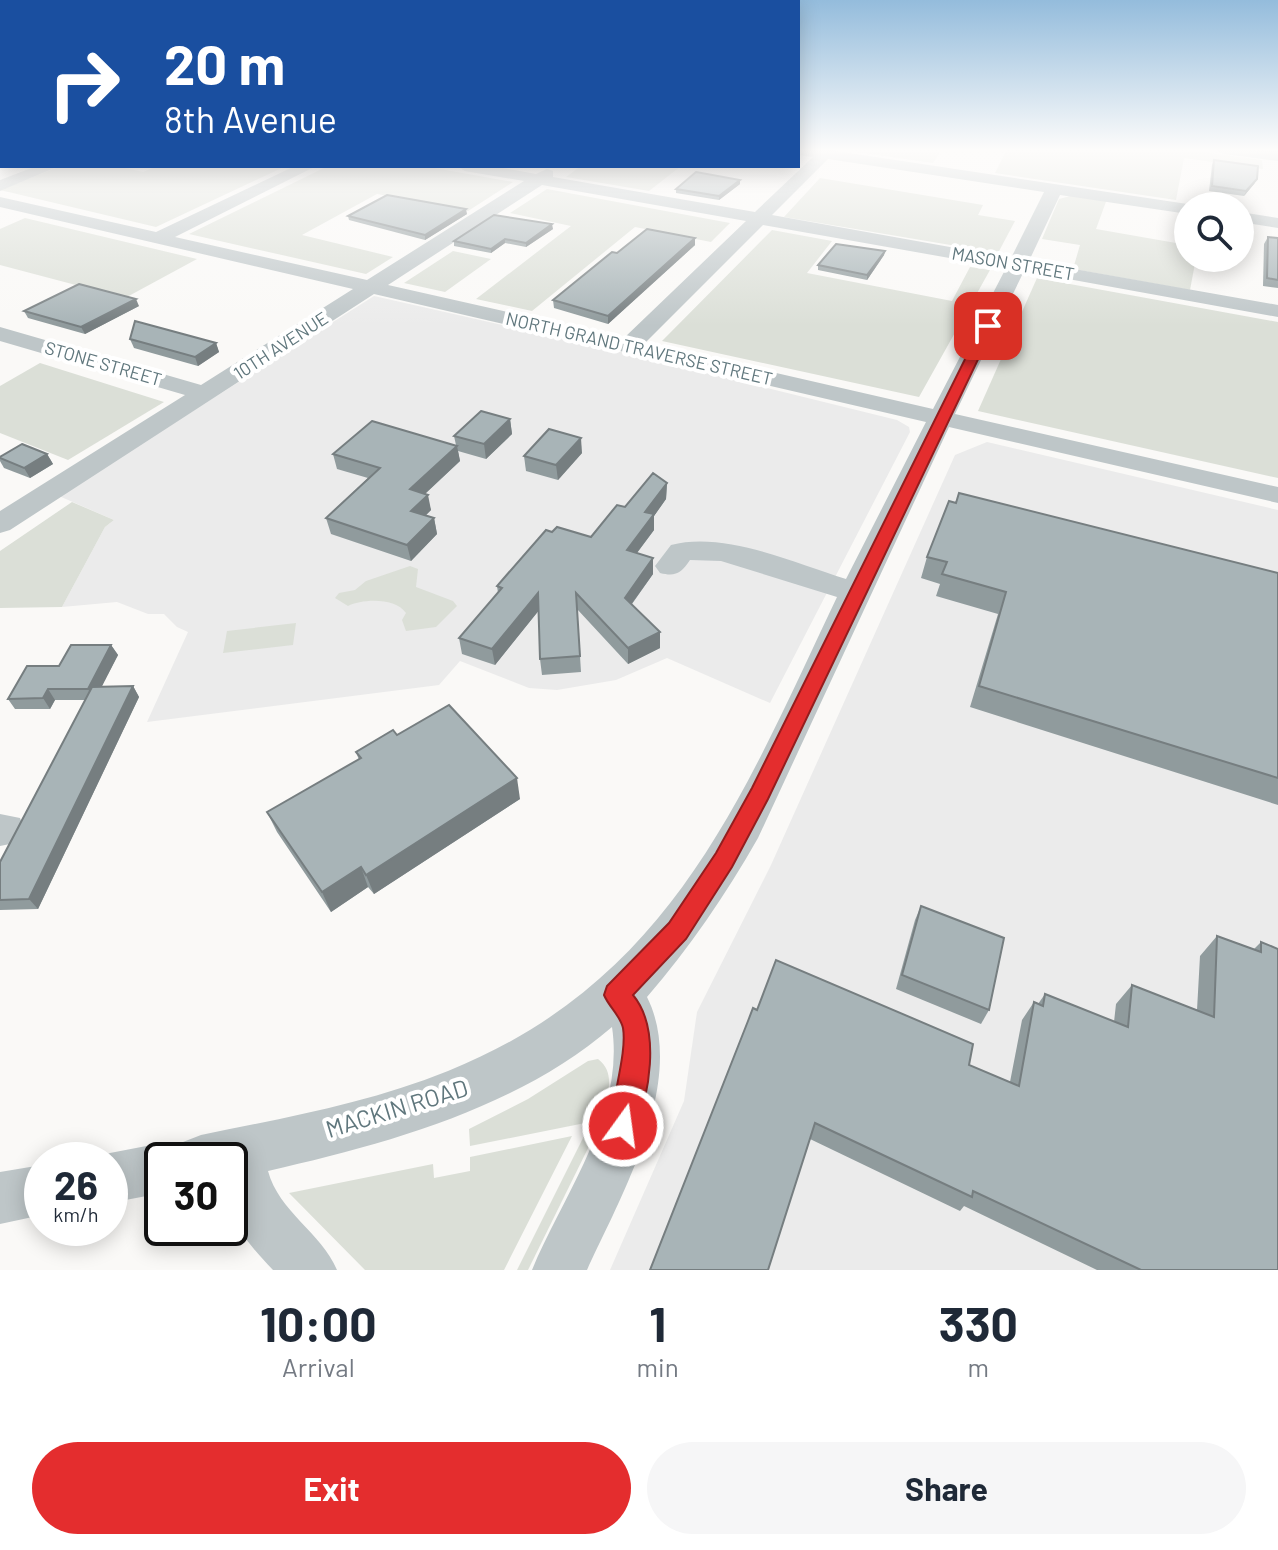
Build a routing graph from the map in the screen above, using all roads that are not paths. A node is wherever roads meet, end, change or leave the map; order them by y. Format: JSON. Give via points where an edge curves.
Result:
{"nodes":[{"id":1,"x":28,"y":208,"type":"edge"},
{"id":2,"x":220,"y":208,"type":"edge"},
{"id":3,"x":495,"y":208,"type":"edge"},
{"id":4,"x":698,"y":208,"type":"edge"},
{"id":5,"x":770,"y":208,"type":"edge"},
{"id":6,"x":1045,"y":208,"type":"edge"},
{"id":7,"x":759,"y":219,"type":"junction"},
{"id":8,"x":1254,"y":219,"type":"edge"},
{"id":9,"x":1278,"y":223,"type":"edge"},
{"id":10,"x":158,"y":238,"type":"junction"},
{"id":11,"x":1018,"y":265,"type":"junction"},
{"id":12,"x":372,"y":288,"type":"junction"},
{"id":13,"x":1278,"y":311,"type":"edge"},
{"id":14,"x":0,"y":334,"type":"edge"},
{"id":15,"x":628,"y":347,"type":"junction"},
{"id":16,"x":207,"y":394,"type":"junction"},
{"id":17,"x":942,"y":417,"type":"junction"},
{"id":18,"x":1278,"y":495,"type":"edge"},
{"id":19,"x":0,"y":524,"type":"edge"},
{"id":20,"x":670,"y":566,"type":"dead end"},
{"id":21,"x":856,"y":592,"type":"junction"},
{"id":22,"x":616,"y":995,"type":"junction"},
{"id":23,"x":248,"y":1150,"type":"edge"},
{"id":24,"x":248,"y":1191,"type":"edge"},
{"id":25,"x":24,"y":1193,"type":"edge"},
{"id":26,"x":0,"y":1198,"type":"edge"},
{"id":27,"x":310,"y":1270,"type":"edge"},
{"id":28,"x":559,"y":1270,"type":"edge"}],
"edges":[{"from":1,"to":10,"type":"street","name":"NORTH GRAND TRAVERSE STREET"},
{"from":2,"to":10,"type":"street"},
{"from":3,"to":12,"type":"street","name":"10TH AVENUE"},
{"from":4,"to":7,"type":"street","name":"MASON STREET"},
{"from":5,"to":7,"type":"street"},
{"from":6,"to":11,"type":"street","name":"MACKIN ROAD"},
{"from":7,"to":11,"type":"street","name":"MASON STREET"},
{"from":7,"to":15,"type":"street"},
{"from":8,"to":9,"type":"street"},
{"from":10,"to":12,"type":"street","name":"NORTH GRAND TRAVERSE STREET"},
{"from":11,"to":13,"type":"street","name":"MASON STREET"},
{"from":11,"to":17,"type":"street","name":"MACKIN ROAD"},
{"from":12,"to":15,"type":"street","name":"NORTH GRAND TRAVERSE STREET"},
{"from":12,"to":16,"type":"street","name":"10TH AVENUE"},
{"from":14,"to":16,"type":"street","name":"STONE STREET"},
{"from":15,"to":17,"type":"street","name":"NORTH GRAND TRAVERSE STREET"},
{"from":16,"to":19,"type":"street","name":"10TH AVENUE"},
{"from":17,"to":18,"type":"street","name":"NORTH GRAND TRAVERSE STREET"},
{"from":17,"to":21,"type":"street","name":"MACKIN ROAD"},
{"from":20,"to":21,"type":"street","via":[[681,552],[709,549]]},
{"from":21,"to":22,"type":"street","name":"MACKIN ROAD","via":[[724,860],[677,931]]},
{"from":22,"to":23,"type":"street","name":"MACKIN ROAD","via":[[539,1051],[464,1090],[386,1118]]},
{"from":22,"to":28,"type":"street","via":[[630,1011],[636,1030],[634,1082],[614,1152]]},
{"from":24,"to":27,"type":"street","via":[[258,1213]]},
{"from":25,"to":26,"type":"street"}]}
